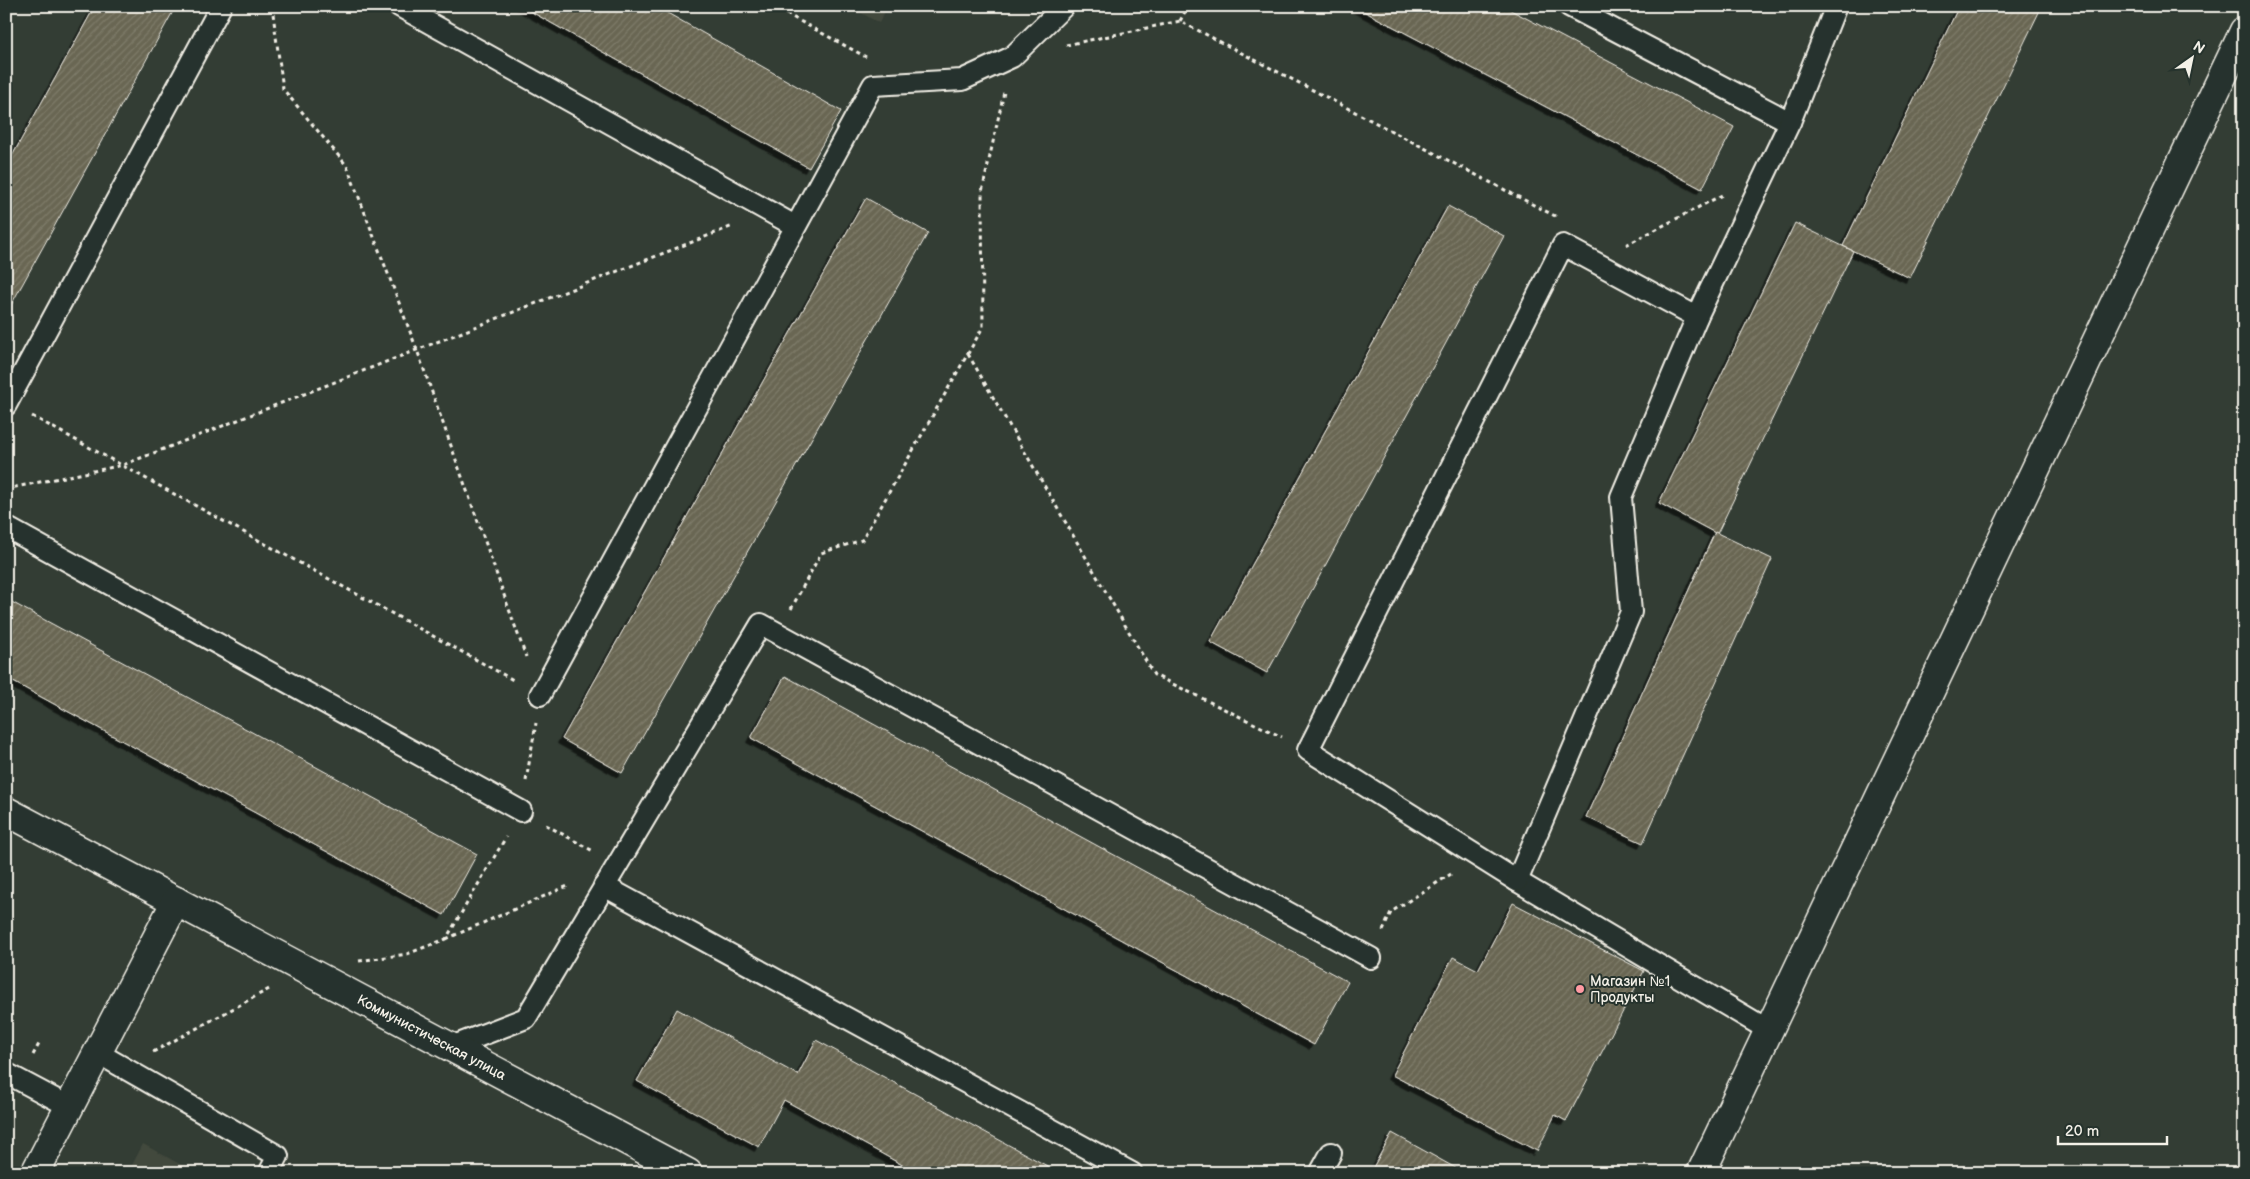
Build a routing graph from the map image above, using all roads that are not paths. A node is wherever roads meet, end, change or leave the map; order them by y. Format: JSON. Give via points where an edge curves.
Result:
{"nodes":[{"id":1,"x":221,"y":6,"type":"edge"},
{"id":2,"x":399,"y":6,"type":"edge"},
{"id":3,"x":1064,"y":6,"type":"edge"},
{"id":4,"x":1570,"y":6,"type":"edge"},
{"id":5,"x":1836,"y":6,"type":"edge"},
{"id":6,"x":2244,"y":31,"type":"edge"},
{"id":7,"x":1790,"y":122,"type":"junction"},
{"id":8,"x":795,"y":226,"type":"junction"},
{"id":9,"x":1697,"y":317,"type":"junction"},
{"id":10,"x":7,"y":403,"type":"edge"},
{"id":11,"x":6,"y":527,"type":"edge"},
{"id":12,"x":540,"y":695,"type":"road end"},
{"id":13,"x":6,"y":811,"type":"edge"},
{"id":14,"x":521,"y":811,"type":"road end"},
{"id":15,"x":1517,"y":881,"type":"junction"},
{"id":16,"x":604,"y":886,"type":"junction"},
{"id":17,"x":176,"y":901,"type":"junction"},
{"id":18,"x":1371,"y":958,"type":"road end"},
{"id":19,"x":1770,"y":1031,"type":"junction"},
{"id":20,"x":451,"y":1047,"type":"junction"},
{"id":21,"x":98,"y":1054,"type":"junction"},
{"id":22,"x":6,"y":1073,"type":"edge"},
{"id":23,"x":70,"y":1107,"type":"junction"},
{"id":24,"x":1331,"y":1153,"type":"dead end"},
{"id":25,"x":35,"y":1173,"type":"edge"},
{"id":26,"x":269,"y":1173,"type":"edge"},
{"id":27,"x":688,"y":1173,"type":"edge"},
{"id":28,"x":1132,"y":1173,"type":"edge"},
{"id":29,"x":1320,"y":1173,"type":"edge"},
{"id":30,"x":1701,"y":1173,"type":"edge"}],
"edges":[{"from":1,"to":10,"type":"lane"},
{"from":2,"to":8,"type":"lane"},
{"from":3,"to":8,"type":"lane","via":[[1012,57],[962,80],[873,85]]},
{"from":4,"to":7,"type":"lane"},
{"from":5,"to":7,"type":"lane"},
{"from":6,"to":19,"type":"main road"},
{"from":7,"to":9,"type":"lane"},
{"from":8,"to":12,"type":"lane"},
{"from":9,"to":15,"type":"lane","via":[[1621,497],[1631,612]]},
{"from":9,"to":15,"type":"lane","via":[[1564,245],[1308,750]]},
{"from":11,"to":14,"type":"lane"},
{"from":13,"to":17,"type":"main road","name":"Коммунистическая улица"},
{"from":15,"to":19,"type":"lane"},
{"from":16,"to":18,"type":"lane","via":[[761,624]]},
{"from":16,"to":20,"type":"lane","via":[[526,1018]]},
{"from":16,"to":28,"type":"lane"},
{"from":17,"to":20,"type":"main road","name":"Коммунистическая улица"},
{"from":17,"to":21,"type":"main road"},
{"from":19,"to":30,"type":"main road"},
{"from":20,"to":27,"type":"main road","name":"Коммунистическая улица"},
{"from":21,"to":23,"type":"main road"},
{"from":21,"to":26,"type":"lane","via":[[278,1156]]},
{"from":22,"to":23,"type":"lane"},
{"from":23,"to":25,"type":"main road"},
{"from":24,"to":29,"type":"lane"}]}
